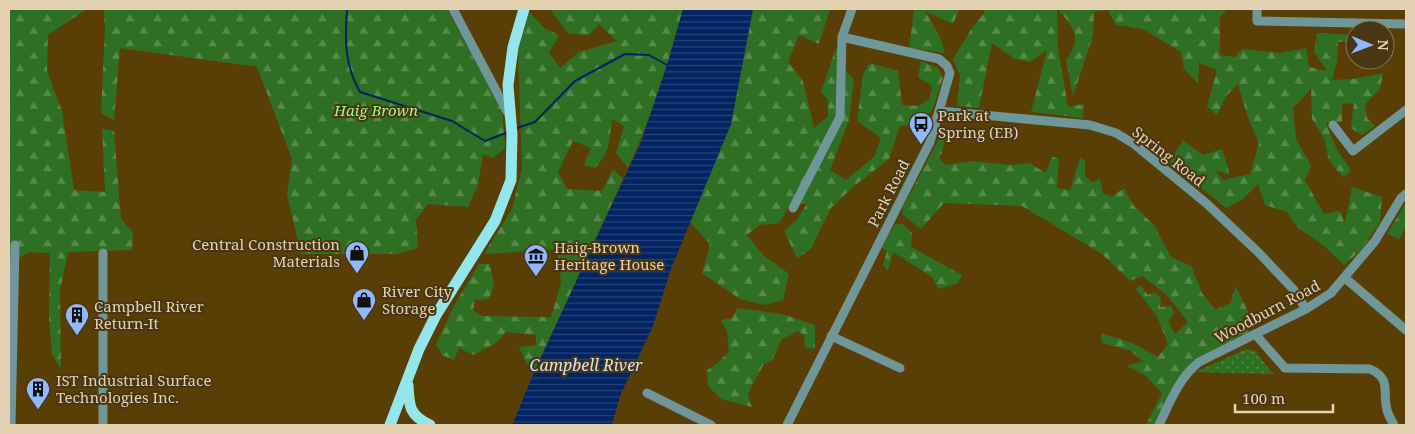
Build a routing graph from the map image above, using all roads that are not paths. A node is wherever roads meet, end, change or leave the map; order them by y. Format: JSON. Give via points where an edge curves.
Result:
{"nodes":[{"id":1,"x":453,"y":9,"type":"edge"},
{"id":2,"x":524,"y":9,"type":"edge"},
{"id":3,"x":852,"y":9,"type":"edge"},
{"id":4,"x":1257,"y":9,"type":"edge"},
{"id":5,"x":1406,"y":24,"type":"edge"},
{"id":6,"x":842,"y":37,"type":"junction"},
{"id":7,"x":1406,"y":110,"type":"edge"},
{"id":8,"x":939,"y":111,"type":"junction"},
{"id":9,"x":510,"y":118,"type":"junction"},
{"id":10,"x":1333,"y":125,"type":"dead end"},
{"id":11,"x":1406,"y":194,"type":"edge"},
{"id":12,"x":793,"y":208,"type":"dead end"},
{"id":13,"x":15,"y":245,"type":"dead end"},
{"id":14,"x":103,"y":253,"type":"dead end"},
{"id":15,"x":1345,"y":278,"type":"junction"},
{"id":16,"x":1306,"y":309,"type":"junction"},
{"id":17,"x":1406,"y":330,"type":"edge"},
{"id":18,"x":1255,"y":334,"type":"junction"},
{"id":19,"x":831,"y":336,"type":"junction"},
{"id":20,"x":900,"y":368,"type":"dead end"},
{"id":21,"x":407,"y":380,"type":"junction"},
{"id":22,"x":647,"y":393,"type":"dead end"},
{"id":23,"x":11,"y":425,"type":"edge"},
{"id":24,"x":103,"y":425,"type":"edge"},
{"id":25,"x":390,"y":425,"type":"edge"},
{"id":26,"x":430,"y":425,"type":"edge"},
{"id":27,"x":711,"y":425,"type":"edge"},
{"id":28,"x":787,"y":425,"type":"edge"},
{"id":29,"x":1159,"y":425,"type":"edge"},
{"id":30,"x":1394,"y":425,"type":"edge"}],
"edges":[{"from":1,"to":9,"type":"street"},
{"from":2,"to":9,"type":"main road","via":[[513,47],[508,85]]},
{"from":3,"to":6,"type":"street"},
{"from":4,"to":5,"type":"street","via":[[1257,20]]},
{"from":6,"to":8,"type":"street","name":"Park Road","via":[[939,59],[950,73]]},
{"from":6,"to":12,"type":"street","via":[[840,117]]},
{"from":7,"to":10,"type":"street","via":[[1353,151]]},
{"from":8,"to":16,"type":"street","name":"Spring Road","via":[[1090,125],[1116,133],[1206,203],[1293,289]]},
{"from":8,"to":19,"type":"street","name":"Park Road","via":[[930,142]]},
{"from":9,"to":21,"type":"main road","via":[[511,171],[507,188],[494,221],[436,315]]},
{"from":11,"to":15,"type":"street","name":"Woodburn Road","via":[[1375,241]]},
{"from":13,"to":23,"type":"street"},
{"from":14,"to":24,"type":"street"},
{"from":15,"to":16,"type":"street","name":"Woodburn Road","via":[[1331,293]]},
{"from":15,"to":17,"type":"street"},
{"from":16,"to":18,"type":"street","name":"Woodburn Road"},
{"from":18,"to":29,"type":"street","name":"Woodburn Road","via":[[1188,370]]},
{"from":18,"to":30,"type":"street","via":[[1285,368],[1370,369],[1380,373],[1385,383],[1387,411]]},
{"from":19,"to":20,"type":"street"},
{"from":19,"to":28,"type":"street","name":"Park Road"},
{"from":21,"to":25,"type":"main road"},
{"from":21,"to":26,"type":"main road","via":[[409,407],[419,420]]},
{"from":22,"to":27,"type":"street"}]}
